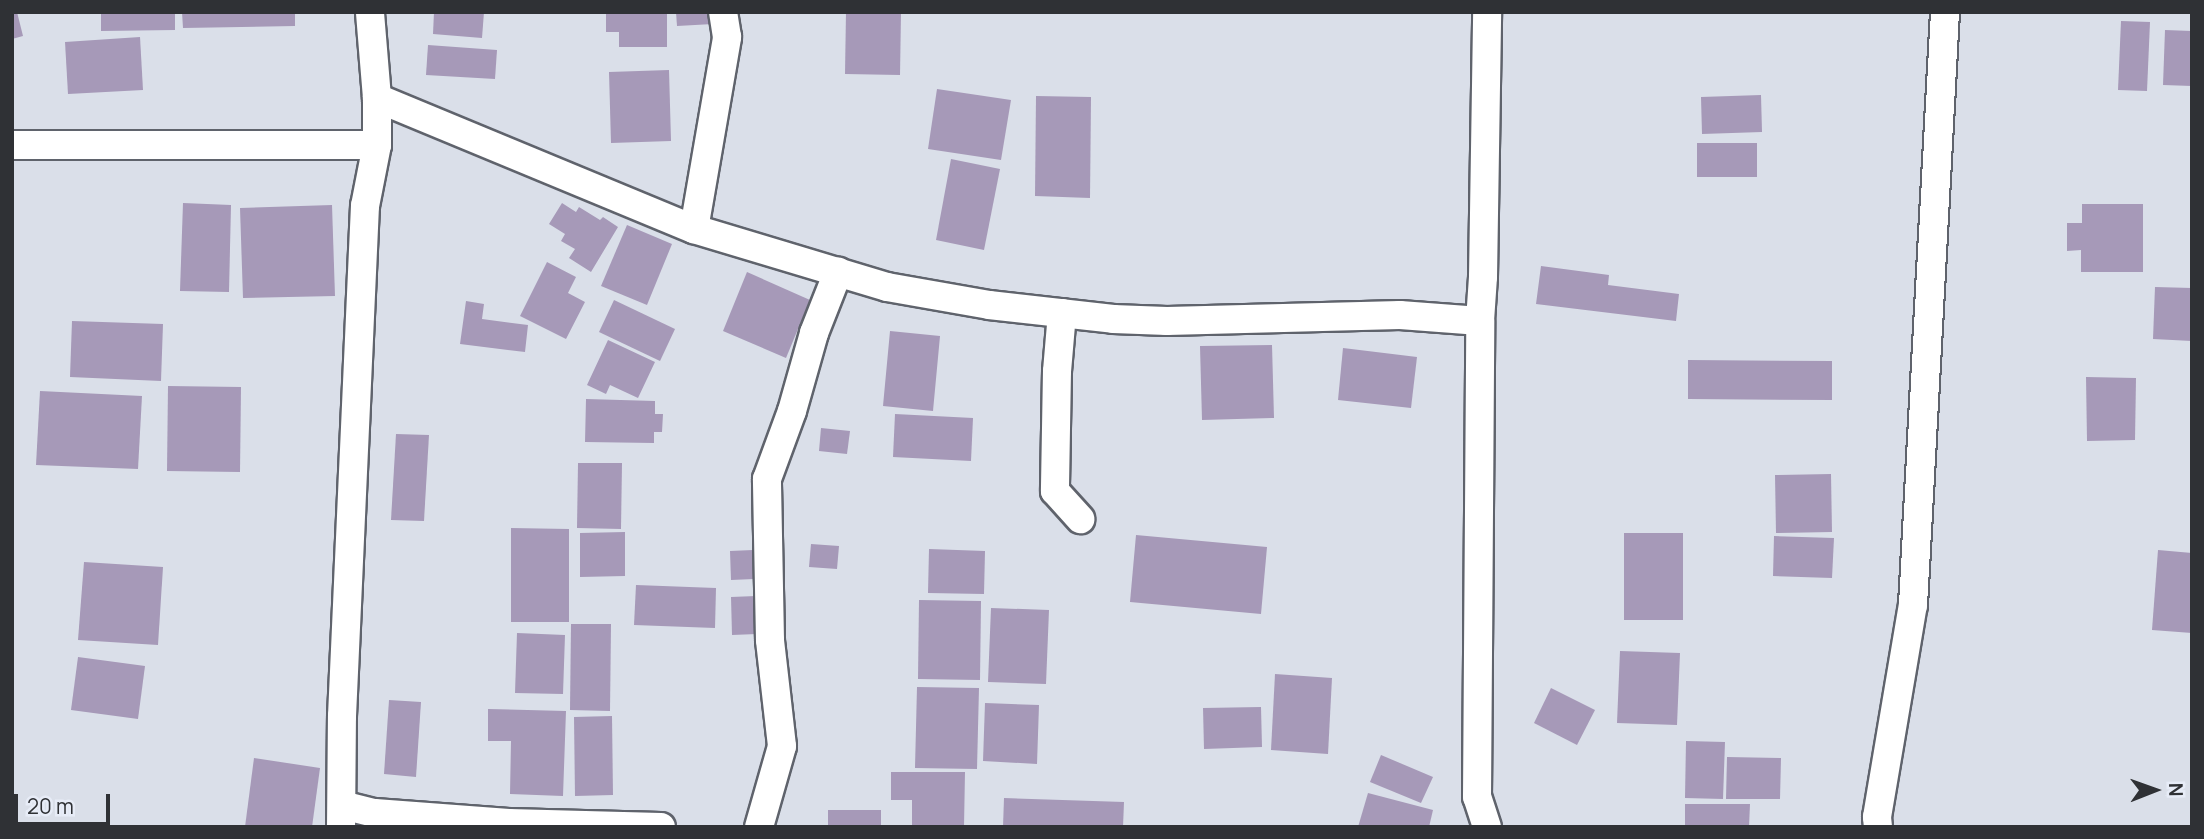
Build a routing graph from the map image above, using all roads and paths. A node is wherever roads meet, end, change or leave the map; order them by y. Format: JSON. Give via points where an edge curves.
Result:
{"nodes":[{"id":1,"x":370,"y":12,"type":"edge"},
{"id":2,"x":723,"y":12,"type":"edge"},
{"id":3,"x":1487,"y":12,"type":"edge"},
{"id":4,"x":1945,"y":12,"type":"edge"},
{"id":5,"x":377,"y":98,"type":"junction"},
{"id":6,"x":12,"y":145,"type":"edge"},
{"id":7,"x":377,"y":145,"type":"junction"},
{"id":8,"x":694,"y":229,"type":"junction"},
{"id":9,"x":838,"y":272,"type":"junction"},
{"id":10,"x":1062,"y":313,"type":"junction"},
{"id":11,"x":1480,"y":321,"type":"junction"},
{"id":12,"x":1080,"y":519,"type":"dead end"},
{"id":13,"x":342,"y":816,"type":"edge"},
{"id":14,"x":661,"y":827,"type":"edge"},
{"id":15,"x":759,"y":827,"type":"edge"},
{"id":16,"x":1487,"y":827,"type":"edge"},
{"id":17,"x":1878,"y":827,"type":"edge"}],
"edges":[{"from":1,"to":5,"type":"street"},
{"from":2,"to":8,"type":"street","via":[[727,37]]},
{"from":3,"to":11,"type":"street"},
{"from":4,"to":17,"type":"street","via":[[1913,605]]},
{"from":5,"to":7,"type":"street"},
{"from":5,"to":8,"type":"street"},
{"from":6,"to":7,"type":"street"},
{"from":7,"to":13,"type":"street","via":[[365,206],[342,716]]},
{"from":8,"to":9,"type":"street"},
{"from":9,"to":10,"type":"street","via":[[887,287]]},
{"from":9,"to":15,"type":"street","via":[[767,479],[770,640],[782,746]]},
{"from":10,"to":11,"type":"street","via":[[1167,321],[1400,314]]},
{"from":10,"to":12,"type":"street","via":[[1056,371],[1055,491]]},
{"from":11,"to":16,"type":"street","via":[[1477,797]]},
{"from":13,"to":14,"type":"street","via":[[375,813]]}]}
